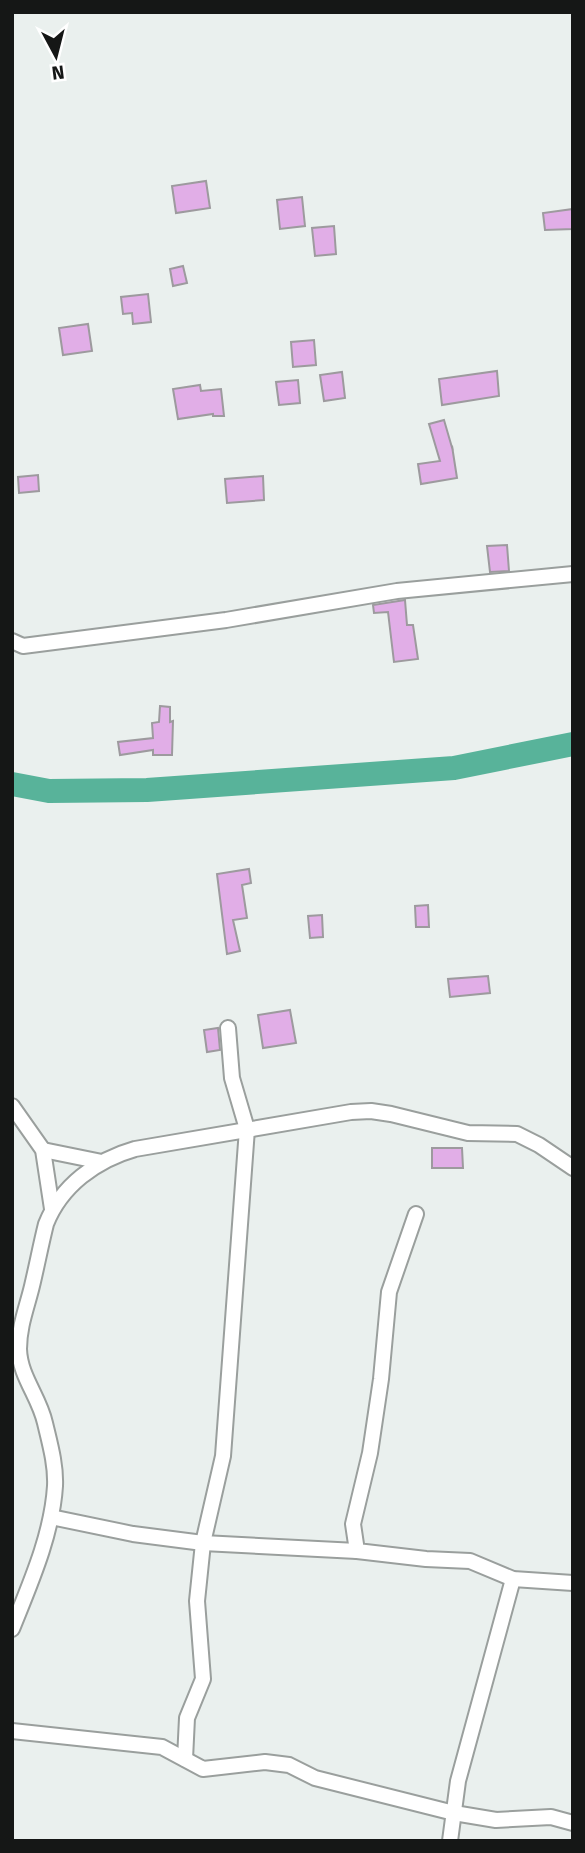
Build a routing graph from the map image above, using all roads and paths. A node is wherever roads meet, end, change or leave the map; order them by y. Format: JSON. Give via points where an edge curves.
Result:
{"nodes":[{"id":1,"x":573,"y":575,"type":"edge"},
{"id":2,"x":12,"y":640,"type":"edge"},
{"id":3,"x":228,"y":1028,"type":"dead end"},
{"id":4,"x":12,"y":1106,"type":"edge"},
{"id":5,"x":247,"y":1129,"type":"junction"},
{"id":6,"x":43,"y":1150,"type":"junction"},
{"id":7,"x":102,"y":1162,"type":"junction"},
{"id":8,"x":573,"y":1168,"type":"edge"},
{"id":9,"x":51,"y":1209,"type":"junction"},
{"id":10,"x":416,"y":1214,"type":"dead end"},
{"id":11,"x":17,"y":1324,"type":"edge"},
{"id":12,"x":51,"y":1517,"type":"junction"},
{"id":13,"x":203,"y":1543,"type":"junction"},
{"id":14,"x":357,"y":1552,"type":"junction"},
{"id":15,"x":513,"y":1579,"type":"junction"},
{"id":16,"x":573,"y":1583,"type":"edge"},
{"id":17,"x":12,"y":1629,"type":"edge"},
{"id":18,"x":12,"y":1731,"type":"edge"},
{"id":19,"x":185,"y":1759,"type":"junction"},
{"id":20,"x":454,"y":1813,"type":"junction"},
{"id":21,"x":573,"y":1824,"type":"edge"},
{"id":22,"x":450,"y":1841,"type":"edge"}],
"edges":[{"from":1,"to":2,"type":"street","via":[[397,591],[226,620],[23,646]]},
{"from":3,"to":5,"type":"street","via":[[232,1078]]},
{"from":4,"to":6,"type":"street"},
{"from":5,"to":7,"type":"street","via":[[135,1149]]},
{"from":5,"to":8,"type":"street","via":[[371,1111],[468,1133],[517,1134]]},
{"from":5,"to":13,"type":"street","via":[[223,1456]]},
{"from":6,"to":7,"type":"street"},
{"from":6,"to":9,"type":"street"},
{"from":7,"to":9,"type":"street","via":[[81,1176]]},
{"from":9,"to":11,"type":"street"},
{"from":10,"to":14,"type":"street","via":[[389,1292],[370,1453],[354,1524]]},
{"from":11,"to":12,"type":"street","via":[[21,1368],[38,1401],[54,1466]]},
{"from":12,"to":13,"type":"street"},
{"from":12,"to":17,"type":"street"},
{"from":13,"to":14,"type":"street"},
{"from":13,"to":19,"type":"street","via":[[197,1601],[202,1679],[187,1718]]},
{"from":14,"to":15,"type":"street","via":[[470,1561]]},
{"from":15,"to":16,"type":"street"},
{"from":15,"to":20,"type":"street","via":[[458,1781]]},
{"from":18,"to":19,"type":"street","via":[[162,1747]]},
{"from":19,"to":20,"type":"street","via":[[203,1769],[265,1762],[289,1765],[315,1778]]},
{"from":20,"to":21,"type":"street","via":[[496,1820],[551,1817]]},
{"from":20,"to":22,"type":"street"}]}
